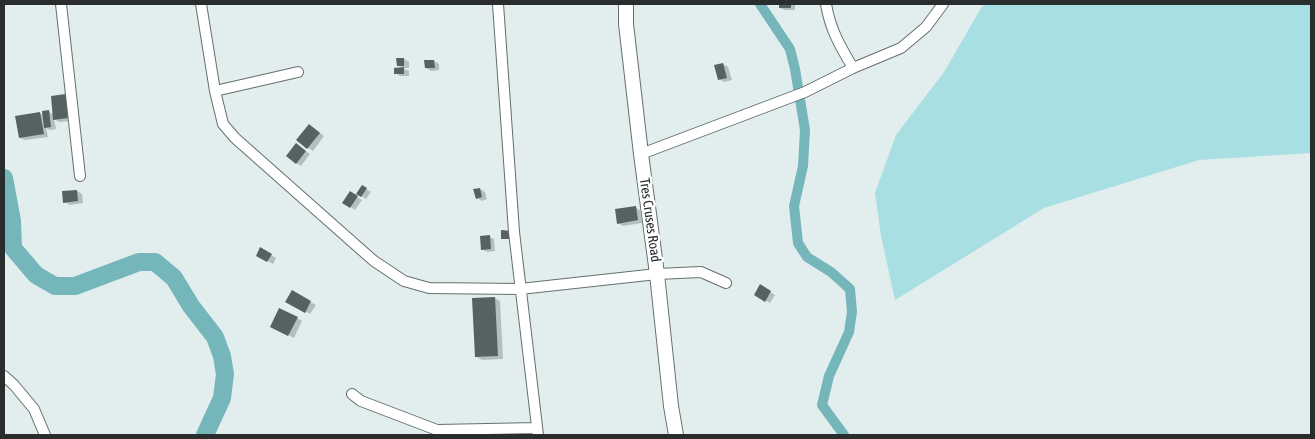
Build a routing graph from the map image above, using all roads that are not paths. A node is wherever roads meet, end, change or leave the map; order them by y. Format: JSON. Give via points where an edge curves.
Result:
{"nodes":[{"id":1,"x":61,"y":4,"type":"edge"},
{"id":2,"x":201,"y":4,"type":"edge"},
{"id":3,"x":498,"y":4,"type":"edge"},
{"id":4,"x":626,"y":4,"type":"edge"},
{"id":5,"x":826,"y":4,"type":"edge"},
{"id":6,"x":943,"y":4,"type":"edge"},
{"id":7,"x":853,"y":68,"type":"junction"},
{"id":8,"x":298,"y":72,"type":"dead end"},
{"id":9,"x":215,"y":92,"type":"junction"},
{"id":10,"x":641,"y":154,"type":"junction"},
{"id":11,"x":80,"y":176,"type":"dead end"},
{"id":12,"x":657,"y":274,"type":"junction"},
{"id":13,"x":726,"y":283,"type":"dead end"},
{"id":14,"x":520,"y":289,"type":"junction"},
{"id":15,"x":4,"y":376,"type":"edge"},
{"id":16,"x":352,"y":394,"type":"dead end"},
{"id":17,"x":436,"y":432,"type":"edge"},
{"id":18,"x":537,"y":432,"type":"edge"},
{"id":19,"x":45,"y":435,"type":"edge"},
{"id":20,"x":676,"y":435,"type":"edge"}],
"edges":[{"from":1,"to":11,"type":"street"},
{"from":2,"to":9,"type":"street"},
{"from":3,"to":14,"type":"street"},
{"from":4,"to":10,"type":"main road","name":"Tres Cruses Road"},
{"from":5,"to":7,"type":"street","via":[[836,40]]},
{"from":6,"to":7,"type":"street","via":[[926,27],[901,48]]},
{"from":7,"to":10,"type":"street","via":[[791,98]]},
{"from":8,"to":9,"type":"street"},
{"from":9,"to":14,"type":"street","via":[[224,124],[235,138],[374,261],[404,281],[429,288]]},
{"from":10,"to":12,"type":"main road","name":"Tres Cruses Road"},
{"from":12,"to":13,"type":"street","via":[[701,272]]},
{"from":12,"to":14,"type":"street"},
{"from":12,"to":20,"type":"main road","name":"Tres Cruses Road"},
{"from":14,"to":18,"type":"street"},
{"from":15,"to":19,"type":"street","via":[[34,409]]},
{"from":16,"to":17,"type":"street","via":[[361,401]]},
{"from":17,"to":18,"type":"street"}]}
